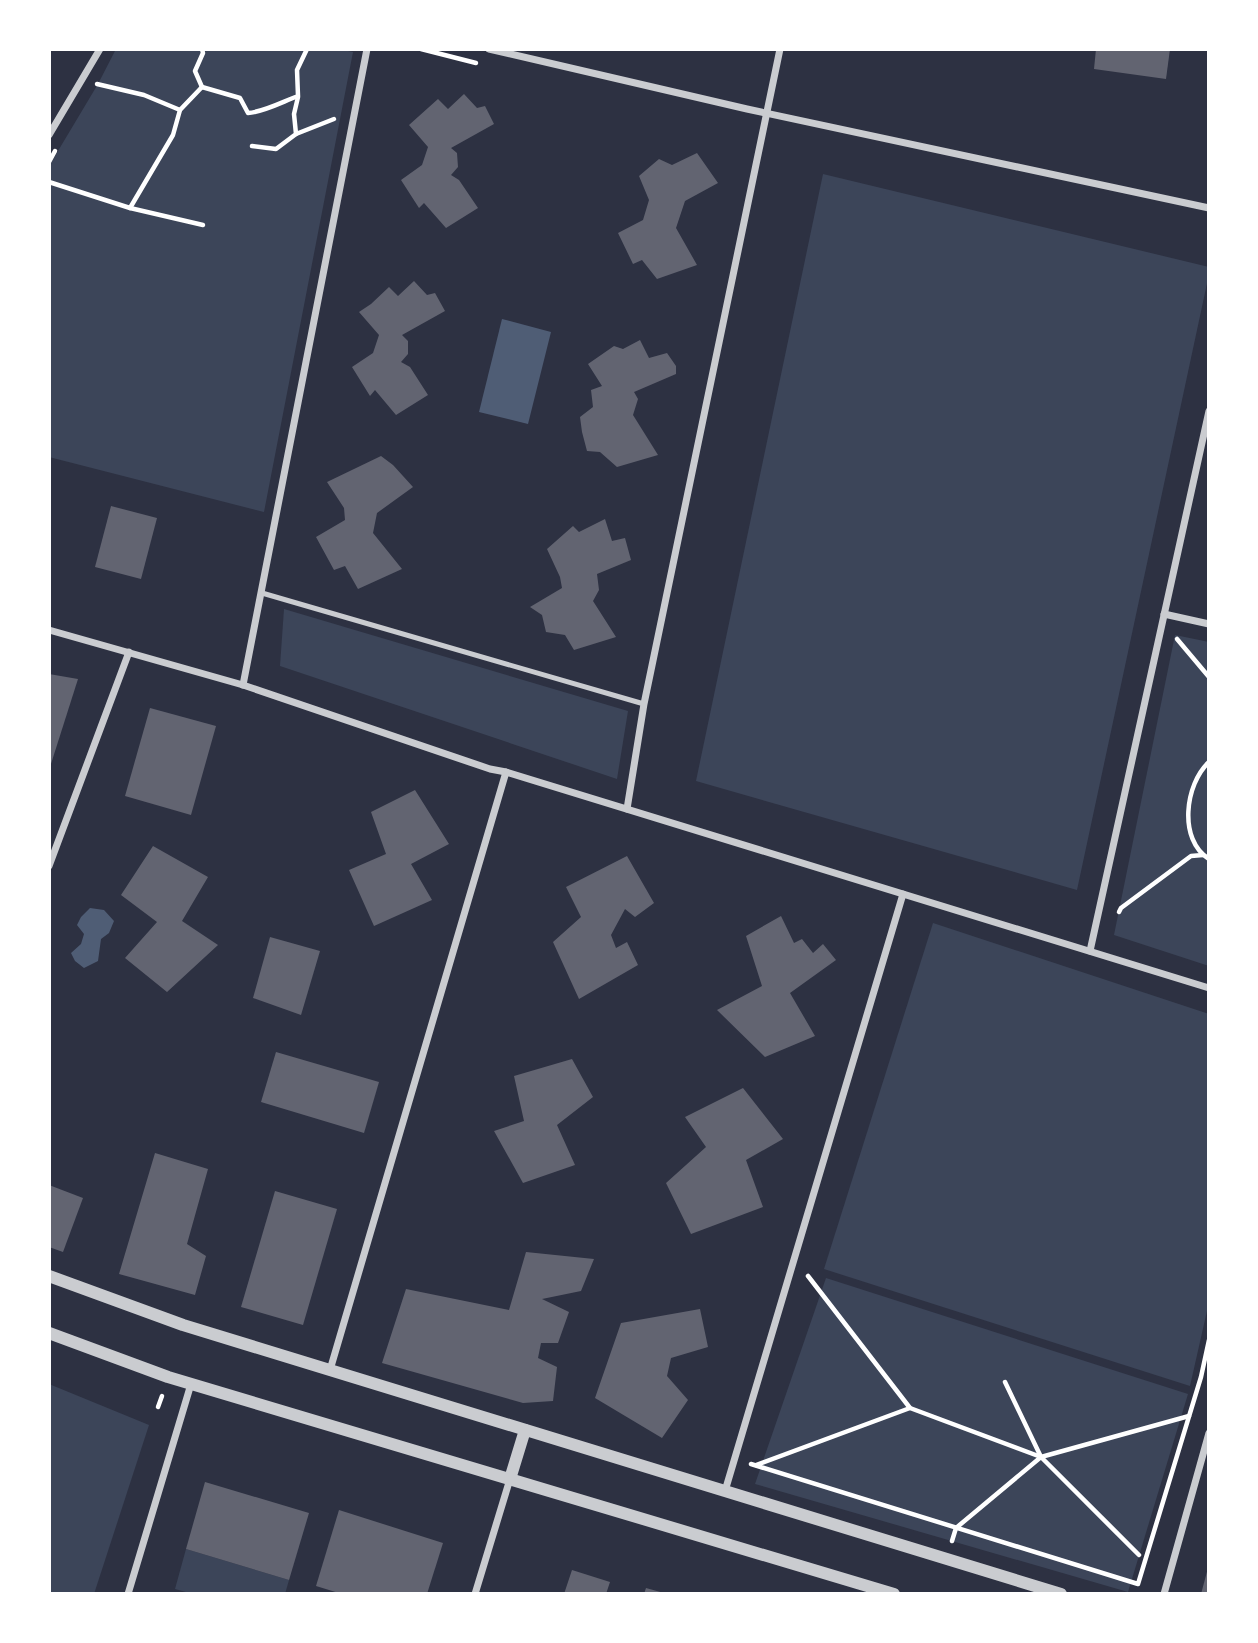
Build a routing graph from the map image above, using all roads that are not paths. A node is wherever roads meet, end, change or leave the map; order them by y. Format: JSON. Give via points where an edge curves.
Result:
{"nodes":[{"id":1,"x":100,"y":49,"type":"edge"},
{"id":2,"x":367,"y":49,"type":"edge"},
{"id":3,"x":489,"y":49,"type":"edge"},
{"id":4,"x":780,"y":49,"type":"edge"},
{"id":5,"x":766,"y":113,"type":"junction"},
{"id":6,"x":49,"y":135,"type":"edge"},
{"id":7,"x":1209,"y":208,"type":"edge"},
{"id":8,"x":1209,"y":411,"type":"edge"},
{"id":9,"x":262,"y":593,"type":"junction"},
{"id":10,"x":1164,"y":614,"type":"junction"},
{"id":11,"x":1209,"y":624,"type":"edge"},
{"id":12,"x":49,"y":629,"type":"edge"},
{"id":13,"x":129,"y":652,"type":"junction"},
{"id":14,"x":243,"y":685,"type":"junction"},
{"id":15,"x":644,"y":704,"type":"junction"},
{"id":16,"x":506,"y":772,"type":"junction"},
{"id":17,"x":627,"y":809,"type":"junction"},
{"id":18,"x":49,"y":866,"type":"edge"},
{"id":19,"x":903,"y":894,"type":"junction"},
{"id":20,"x":1090,"y":951,"type":"junction"},
{"id":21,"x":1209,"y":988,"type":"edge"},
{"id":22,"x":49,"y":1276,"type":"edge"},
{"id":23,"x":49,"y":1333,"type":"edge"},
{"id":24,"x":330,"y":1370,"type":"junction"},
{"id":25,"x":191,"y":1384,"type":"junction"},
{"id":26,"x":525,"y":1430,"type":"junction"},
{"id":27,"x":1209,"y":1433,"type":"edge"},
{"id":28,"x":510,"y":1479,"type":"junction"},
{"id":29,"x":725,"y":1491,"type":"junction"},
{"id":30,"x":128,"y":1594,"type":"edge"},
{"id":31,"x":475,"y":1594,"type":"edge"},
{"id":32,"x":894,"y":1594,"type":"edge"},
{"id":33,"x":1061,"y":1594,"type":"edge"},
{"id":34,"x":1164,"y":1594,"type":"edge"}],
"edges":[{"from":1,"to":6,"type":"street"},
{"from":2,"to":9,"type":"street"},
{"from":3,"to":5,"type":"street"},
{"from":4,"to":5,"type":"street"},
{"from":5,"to":7,"type":"street"},
{"from":5,"to":15,"type":"street"},
{"from":8,"to":10,"type":"street"},
{"from":9,"to":14,"type":"street"},
{"from":9,"to":15,"type":"lane"},
{"from":10,"to":11,"type":"street"},
{"from":10,"to":20,"type":"street"},
{"from":12,"to":13,"type":"street"},
{"from":13,"to":14,"type":"street"},
{"from":13,"to":18,"type":"street"},
{"from":14,"to":16,"type":"street"},
{"from":15,"to":17,"type":"street"},
{"from":16,"to":17,"type":"street"},
{"from":16,"to":24,"type":"street"},
{"from":17,"to":19,"type":"street"},
{"from":19,"to":20,"type":"street"},
{"from":19,"to":29,"type":"street"},
{"from":20,"to":21,"type":"street"},
{"from":22,"to":24,"type":"street","via":[[183,1325]]},
{"from":23,"to":25,"type":"street"},
{"from":24,"to":26,"type":"street"},
{"from":25,"to":28,"type":"street"},
{"from":25,"to":30,"type":"street"},
{"from":26,"to":28,"type":"street"},
{"from":26,"to":29,"type":"street"},
{"from":27,"to":34,"type":"street"},
{"from":28,"to":31,"type":"street"},
{"from":28,"to":32,"type":"street"},
{"from":29,"to":33,"type":"street"}]}
